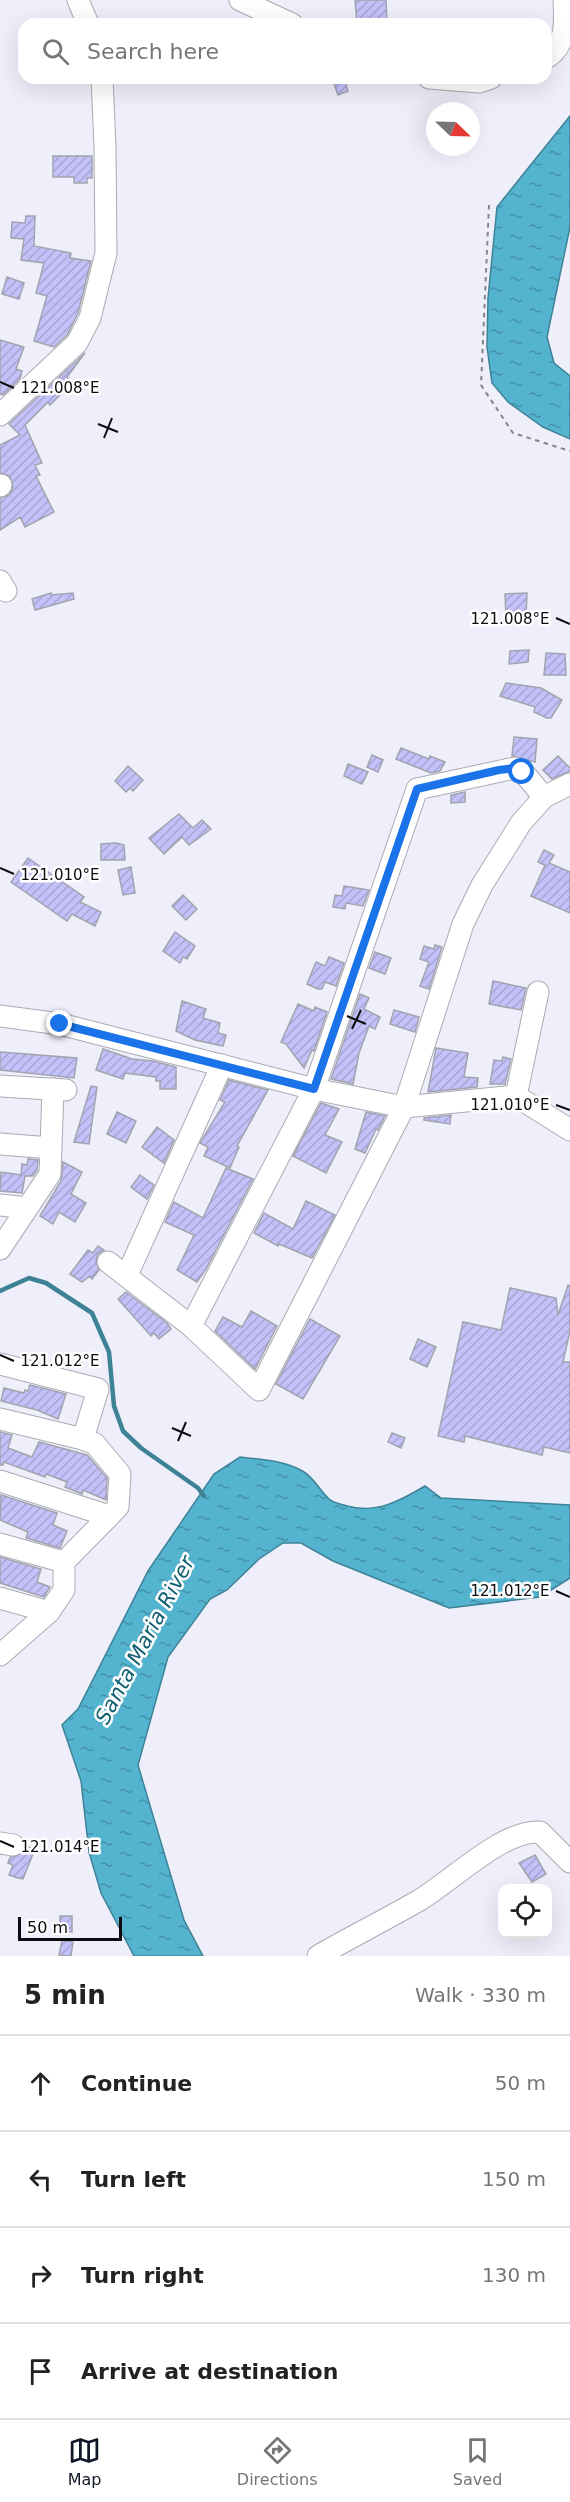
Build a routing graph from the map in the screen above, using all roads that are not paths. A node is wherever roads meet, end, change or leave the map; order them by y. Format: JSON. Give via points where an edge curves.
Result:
{"nodes":[{"id":1,"x":78,"y":0,"type":"edge"},
{"id":2,"x":240,"y":0,"type":"edge"},
{"id":3,"x":564,"y":0,"type":"edge"},
{"id":4,"x":86,"y":18,"type":"edge"},
{"id":5,"x":279,"y":18,"type":"edge"},
{"id":6,"x":552,"y":55,"type":"edge"},
{"id":7,"x":102,"y":84,"type":"edge"},
{"id":8,"x":0,"y":415,"type":"edge"},
{"id":9,"x":570,"y":784,"type":"edge"},
{"id":10,"x":544,"y":796,"type":"junction"},
{"id":11,"x":538,"y":992,"type":"dead end"},
{"id":12,"x":0,"y":1016,"type":"edge"},
{"id":13,"x":222,"y":1065,"type":"junction"},
{"id":14,"x":0,"y":1086,"type":"edge"},
{"id":15,"x":314,"y":1089,"type":"junction"},
{"id":16,"x":516,"y":1096,"type":"junction"},
{"id":17,"x":404,"y":1107,"type":"junction"},
{"id":18,"x":570,"y":1130,"type":"edge"},
{"id":19,"x":0,"y":1144,"type":"edge"},
{"id":20,"x":51,"y":1148,"type":"junction"},
{"id":21,"x":0,"y":1205,"type":"edge"},
{"id":22,"x":27,"y":1208,"type":"junction"},
{"id":23,"x":0,"y":1249,"type":"edge"},
{"id":24,"x":108,"y":1262,"type":"dead end"},
{"id":25,"x":127,"y":1275,"type":"junction"},
{"id":26,"x":191,"y":1326,"type":"junction"},
{"id":27,"x":0,"y":1364,"type":"edge"},
{"id":28,"x":0,"y":1419,"type":"edge"},
{"id":29,"x":83,"y":1439,"type":"junction"},
{"id":30,"x":0,"y":1481,"type":"edge"},
{"id":31,"x":109,"y":1516,"type":"junction"},
{"id":32,"x":0,"y":1544,"type":"edge"},
{"id":33,"x":64,"y":1562,"type":"junction"},
{"id":34,"x":0,"y":1598,"type":"edge"},
{"id":35,"x":49,"y":1612,"type":"junction"},
{"id":36,"x":0,"y":1654,"type":"edge"},
{"id":37,"x":570,"y":1862,"type":"edge"},
{"id":38,"x":318,"y":1956,"type":"edge"}],
"edges":[{"from":1,"to":4,"type":"street"},
{"from":2,"to":5,"type":"street"},
{"from":3,"to":6,"type":"street","via":[[565,31]]},
{"from":7,"to":8,"type":"street","via":[[106,253],[90,318],[77,343]]},
{"from":9,"to":10,"type":"street"},
{"from":10,"to":15,"type":"street","via":[[515,768],[417,789]]},
{"from":10,"to":17,"type":"street","via":[[521,823],[482,885],[464,924]]},
{"from":11,"to":16,"type":"street"},
{"from":12,"to":13,"type":"street","via":[[60,1024]]},
{"from":13,"to":15,"type":"street"},
{"from":13,"to":25,"type":"street"},
{"from":14,"to":20,"type":"street","via":[[60,1090]]},
{"from":15,"to":17,"type":"street"},
{"from":15,"to":26,"type":"street"},
{"from":16,"to":17,"type":"street"},
{"from":16,"to":18,"type":"street"},
{"from":17,"to":26,"type":"street","via":[[259,1390]]},
{"from":19,"to":20,"type":"street"},
{"from":20,"to":22,"type":"street","via":[[50,1174]]},
{"from":21,"to":22,"type":"street"},
{"from":22,"to":23,"type":"street"},
{"from":24,"to":25,"type":"street"},
{"from":25,"to":26,"type":"street"},
{"from":27,"to":29,"type":"street","via":[[98,1389]]},
{"from":28,"to":29,"type":"street"},
{"from":29,"to":31,"type":"street","via":[[95,1444],[120,1474],[118,1507]]},
{"from":30,"to":31,"type":"street"},
{"from":31,"to":33,"type":"street"},
{"from":32,"to":33,"type":"street"},
{"from":33,"to":35,"type":"street","via":[[64,1590]]},
{"from":34,"to":35,"type":"street"},
{"from":35,"to":36,"type":"street"},
{"from":37,"to":38,"type":"street","via":[[540,1832],[529,1831],[506,1840],[420,1900]]}]}
